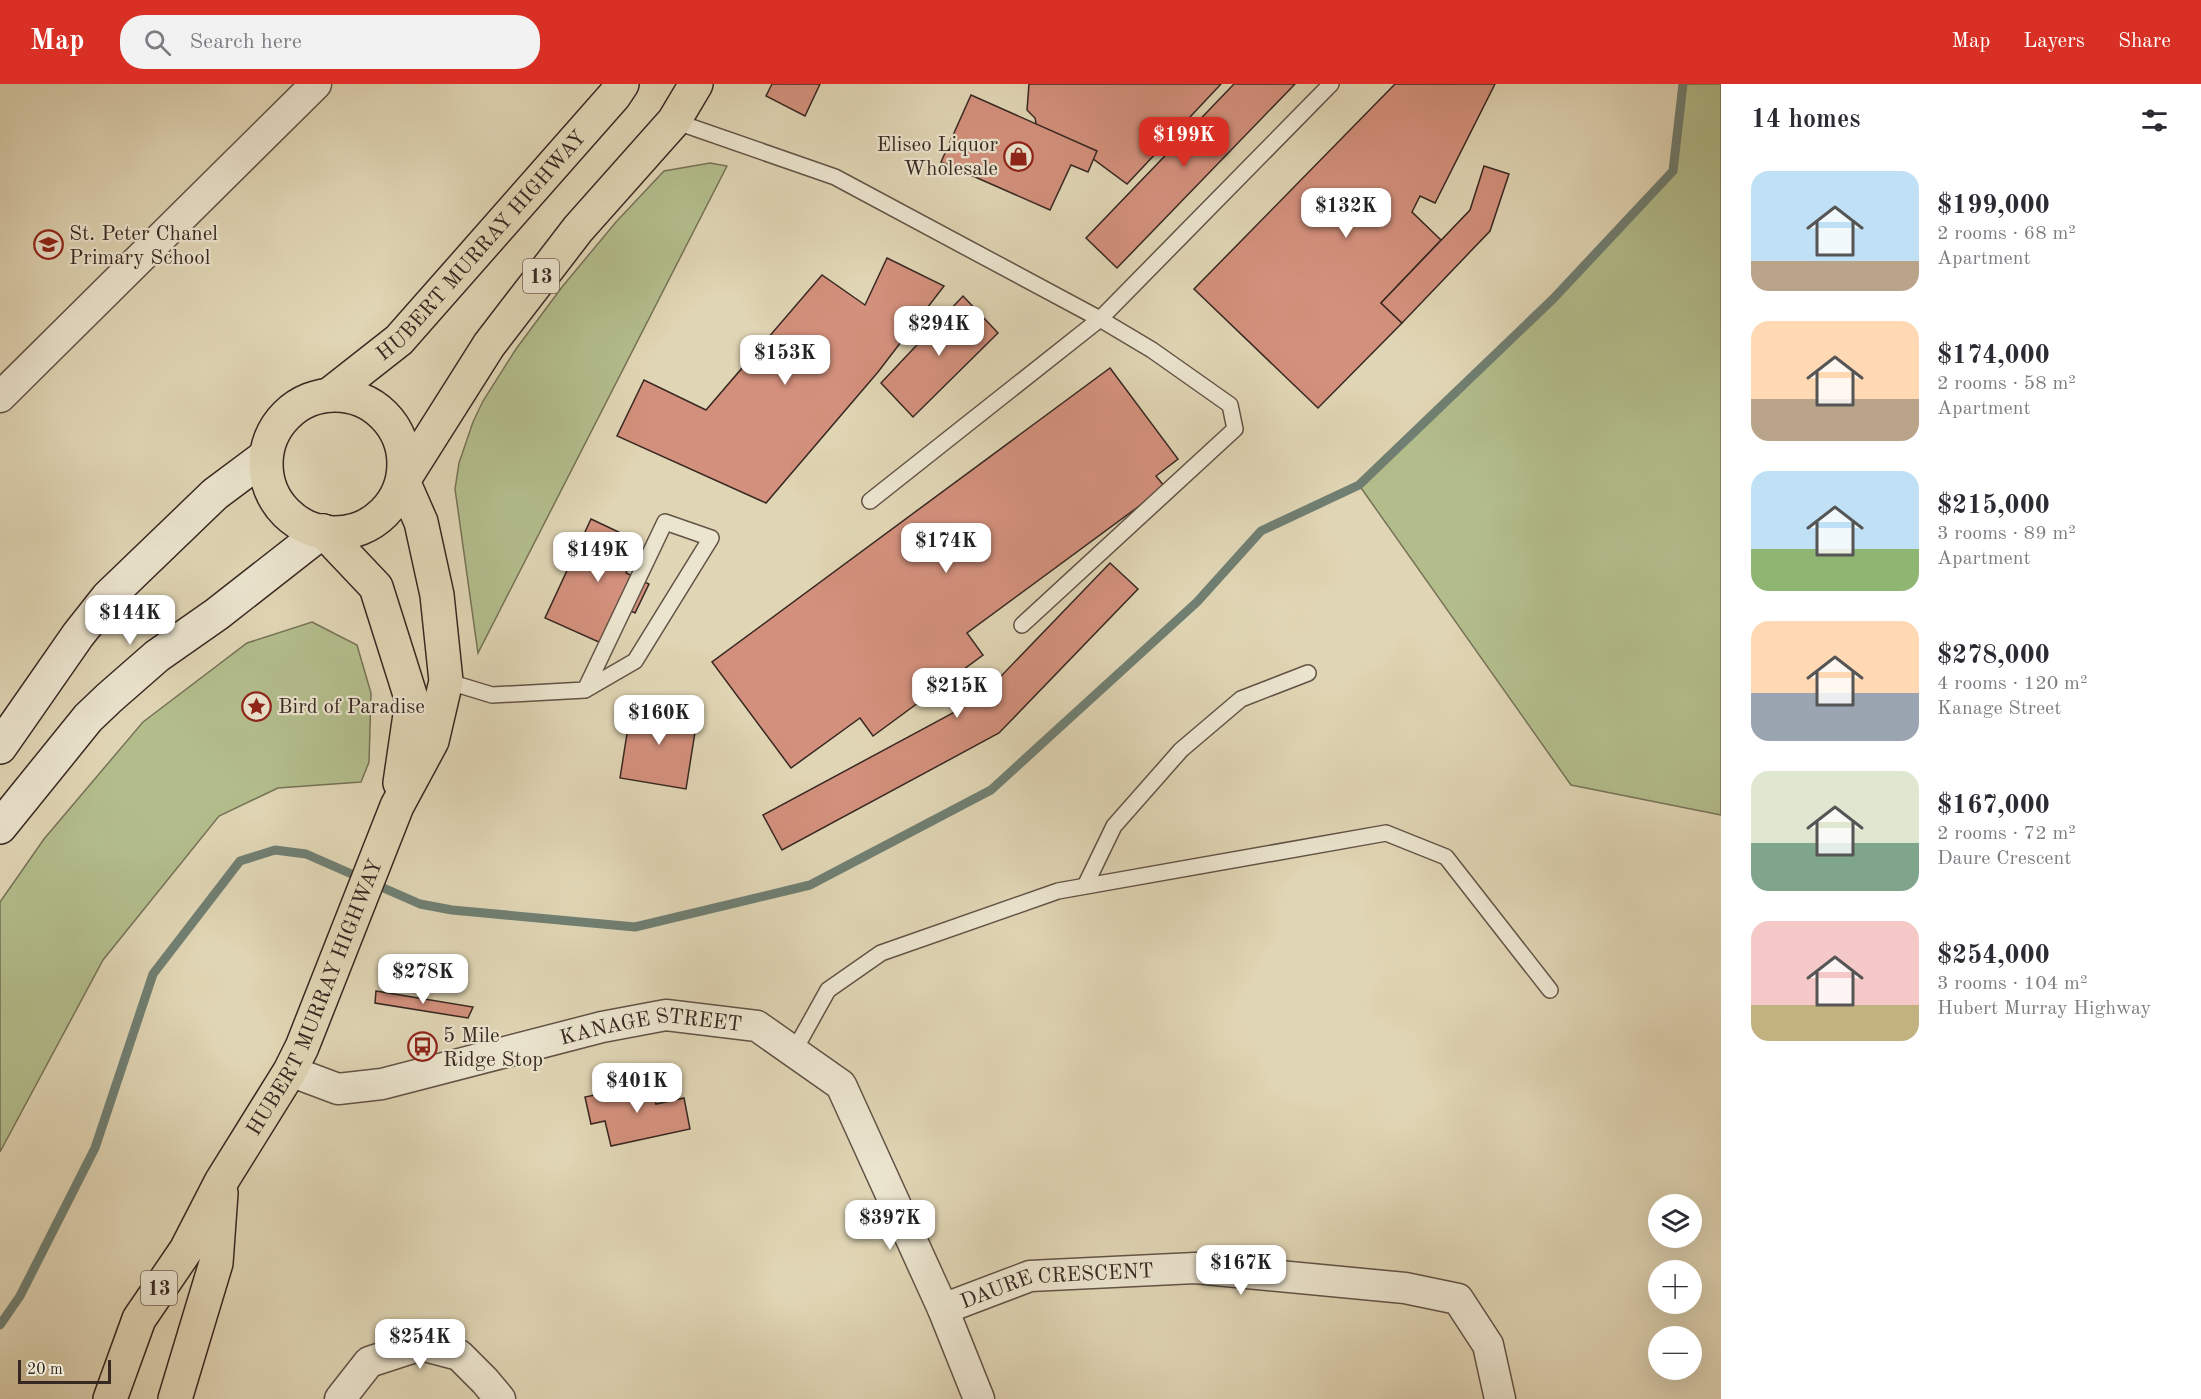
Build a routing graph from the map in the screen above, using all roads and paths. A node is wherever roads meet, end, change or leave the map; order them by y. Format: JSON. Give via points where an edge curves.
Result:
{"nodes":[{"id":1,"x":316,"y":84,"type":"edge"},
{"id":2,"x":622,"y":84,"type":"edge"},
{"id":3,"x":696,"y":84,"type":"edge"},
{"id":4,"x":1330,"y":84,"type":"edge"},
{"id":5,"x":674,"y":121,"type":"junction"},
{"id":6,"x":1100,"y":319,"type":"junction"},
{"id":7,"x":329,"y":395,"type":"junction"},
{"id":8,"x":0,"y":397,"type":"edge"},
{"id":9,"x":266,"y":456,"type":"junction"},
{"id":10,"x":403,"y":481,"type":"junction"},
{"id":11,"x":870,"y":501,"type":"dead end"},
{"id":12,"x":323,"y":531,"type":"junction"},
{"id":13,"x":1022,"y":625,"type":"dead end"},
{"id":14,"x":1308,"y":673,"type":"dead end"},
{"id":15,"x":446,"y":681,"type":"junction"},
{"id":16,"x":585,"y":690,"type":"junction"},
{"id":17,"x":0,"y":747,"type":"edge"},
{"id":18,"x":397,"y":806,"type":"junction"},
{"id":19,"x":0,"y":827,"type":"edge"},
{"id":20,"x":1085,"y":886,"type":"junction"},
{"id":21,"x":1550,"y":990,"type":"dead end"},
{"id":22,"x":794,"y":1051,"type":"junction"},
{"id":23,"x":296,"y":1059,"type":"junction"},
{"id":24,"x":221,"y":1182,"type":"junction"},
{"id":25,"x":943,"y":1309,"type":"junction"},
{"id":26,"x":110,"y":1399,"type":"edge"},
{"id":27,"x":176,"y":1399,"type":"edge"},
{"id":28,"x":340,"y":1399,"type":"edge"},
{"id":29,"x":500,"y":1399,"type":"edge"},
{"id":30,"x":979,"y":1399,"type":"edge"},
{"id":31,"x":1500,"y":1399,"type":"edge"}],
"edges":[{"from":1,"to":8,"type":"street"},
{"from":2,"to":7,"type":"highway","name":"HUBERT MURRAY HIGHWAY","via":[[399,340]]},
{"from":3,"to":5,"type":"highway","number":"13"},
{"from":4,"to":6,"type":"lane"},
{"from":5,"to":6,"type":"lane","via":[[835,177]]},
{"from":5,"to":10,"type":"highway","number":"13","via":[[578,229],[489,345]]},
{"from":6,"to":11,"type":"lane"},
{"from":6,"to":13,"type":"lane","via":[[1230,405],[1235,429]]},
{"from":7,"to":9,"type":"highway","via":[[306,401],[286,415],[272,434]]},
{"from":7,"to":10,"type":"highway","via":[[350,396],[370,404],[387,418],[403,455]]},
{"from":9,"to":12,"type":"highway","via":[[267,479],[276,499],[306,527]]},
{"from":9,"to":17,"type":"main road","via":[[215,494],[108,597]]},
{"from":10,"to":12,"type":"highway","via":[[394,500],[375,520],[350,531]]},
{"from":10,"to":15,"type":"highway","name":"HUBERT MURRAY HIGHWAY","number":"13","via":[[421,522],[435,585]]},
{"from":12,"to":18,"type":"highway","name":"HUBERT MURRAY HIGHWAY","number":"13","via":[[376,587],[412,701]]},
{"from":12,"to":19,"type":"main road","via":[[158,656],[88,718]]},
{"from":14,"to":20,"type":"lane","via":[[1241,699],[1181,750],[1114,826]]},
{"from":15,"to":16,"type":"lane","via":[[492,695]]},
{"from":15,"to":18,"type":"highway","name":"HUBERT MURRAY HIGHWAY","number":"13","via":[[432,741]]},
{"from":16,"to":16,"type":"lane","via":[[635,661],[711,538],[665,522]]},
{"from":18,"to":23,"type":"highway","name":"HUBERT MURRAY HIGHWAY","number":"13"},
{"from":20,"to":21,"type":"lane","via":[[1386,832],[1446,856]]},
{"from":20,"to":22,"type":"lane","via":[[1058,891],[881,954],[828,990]]},
{"from":22,"to":23,"type":"street","name":"KANAGE STREET","via":[[757,1026],[666,1015],[602,1027],[382,1084],[338,1089]]},
{"from":22,"to":25,"type":"street","name":"KANAGE STREET","via":[[841,1085]]},
{"from":23,"to":24,"type":"highway","name":"HUBERT MURRAY HIGHWAY","number":"13"},
{"from":24,"to":26,"type":"highway","name":"HUBERT MURRAY HIGHWAY","number":"13","via":[[186,1250],[139,1319]]},
{"from":24,"to":27,"type":"highway","name":"HUBERT MURRAY HIGHWAY","number":"13","via":[[216,1263]]},
{"from":25,"to":30,"type":"street","name":"KANAGE STREET"},
{"from":25,"to":31,"type":"street","name":"DAURE CRESCENT","via":[[1030,1276],[1195,1268],[1405,1288],[1458,1299],[1488,1345]]},
{"from":28,"to":29,"type":"street","via":[[369,1362],[421,1345],[459,1355]]}]}
